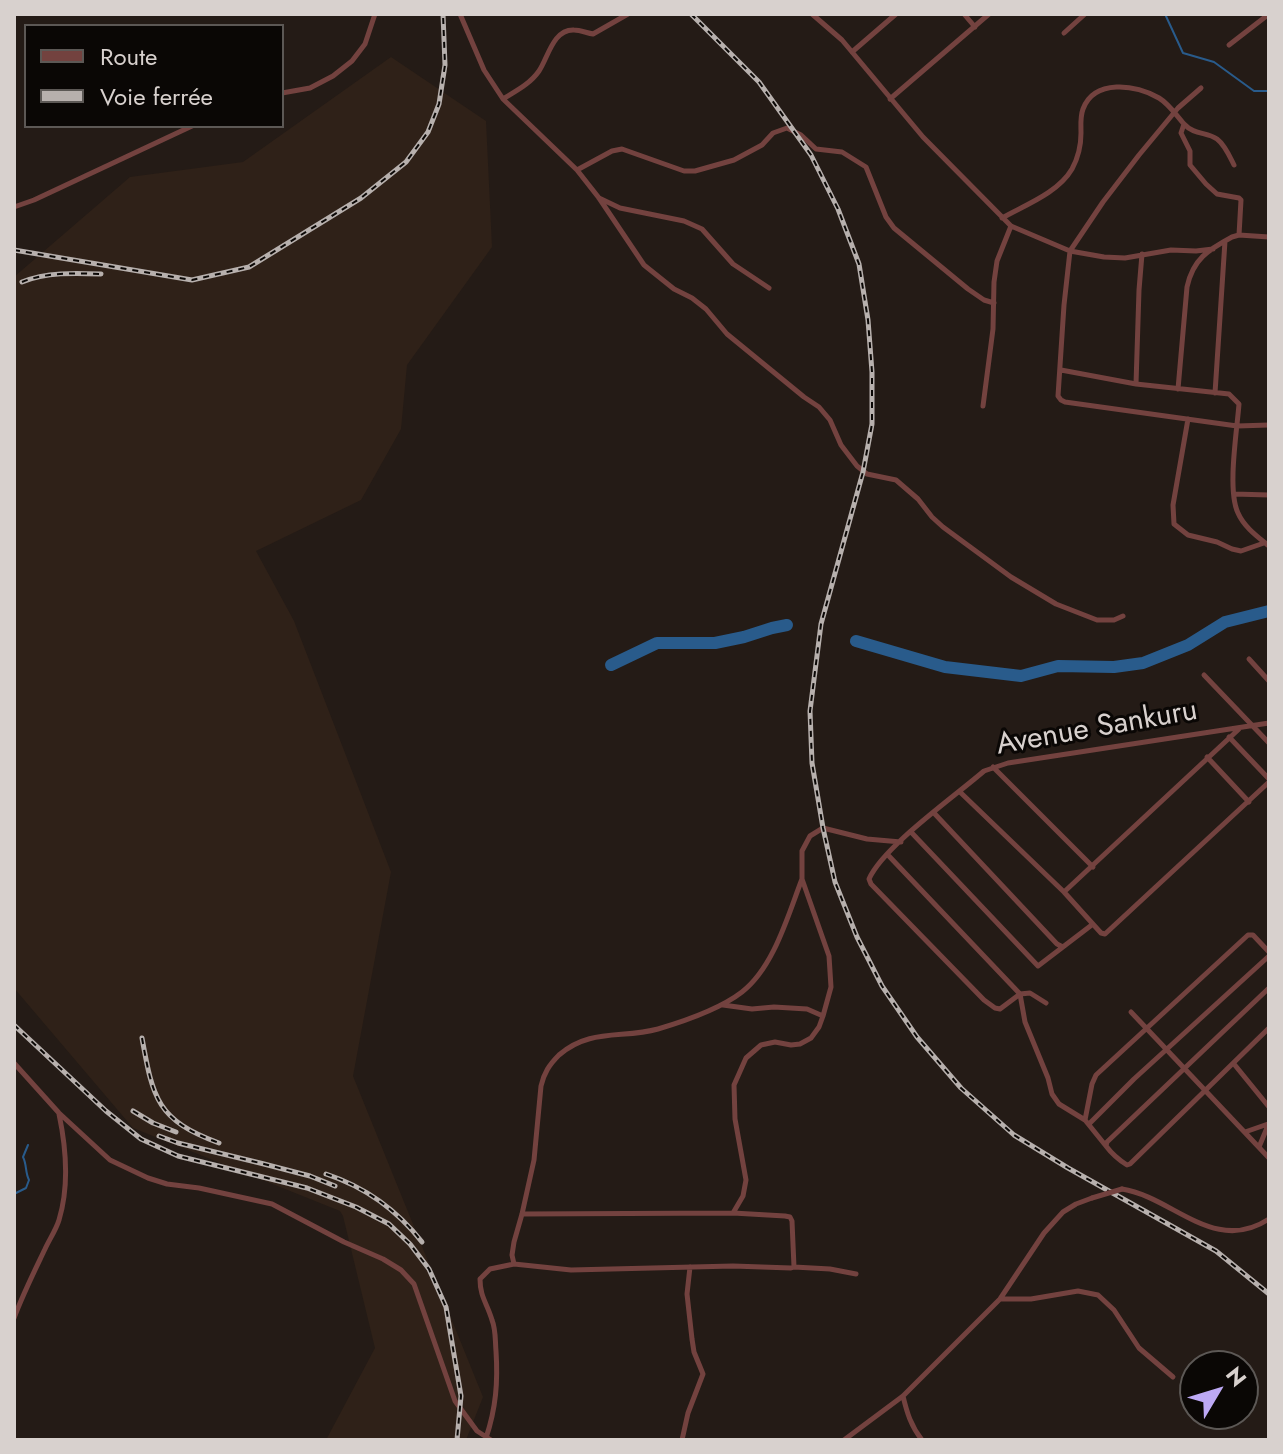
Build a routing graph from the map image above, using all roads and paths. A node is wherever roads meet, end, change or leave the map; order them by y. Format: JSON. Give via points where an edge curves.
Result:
{"nodes":[{"id":1,"x":375,"y":14,"type":"edge"},
{"id":2,"x":460,"y":14,"type":"edge"},
{"id":3,"x":628,"y":14,"type":"edge"},
{"id":4,"x":812,"y":14,"type":"edge"},
{"id":5,"x":884,"y":14,"type":"edge"},
{"id":6,"x":896,"y":14,"type":"edge"},
{"id":7,"x":964,"y":14,"type":"edge"},
{"id":8,"x":989,"y":14,"type":"edge"},
{"id":9,"x":1084,"y":14,"type":"edge"},
{"id":10,"x":1269,"y":14,"type":"edge"},
{"id":11,"x":890,"y":20,"type":"junction"},
{"id":12,"x":975,"y":27,"type":"junction"},
{"id":13,"x":1064,"y":33,"type":"dead end"},
{"id":14,"x":1229,"y":45,"type":"dead end"},
{"id":15,"x":852,"y":52,"type":"junction"},
{"id":16,"x":1201,"y":88,"type":"dead end"},
{"id":17,"x":284,"y":93,"type":"edge"},
{"id":18,"x":503,"y":99,"type":"junction"},
{"id":19,"x":890,"y":99,"type":"junction"},
{"id":20,"x":1175,"y":112,"type":"junction"},
{"id":21,"x":1184,"y":124,"type":"junction"},
{"id":22,"x":188,"y":128,"type":"edge"},
{"id":23,"x":1234,"y":165,"type":"dead end"},
{"id":24,"x":577,"y":170,"type":"junction"},
{"id":25,"x":599,"y":198,"type":"junction"},
{"id":26,"x":14,"y":207,"type":"edge"},
{"id":27,"x":1002,"y":218,"type":"junction"},
{"id":28,"x":1011,"y":226,"type":"junction"},
{"id":29,"x":1239,"y":235,"type":"junction"},
{"id":30,"x":1269,"y":237,"type":"edge"},
{"id":31,"x":1225,"y":240,"type":"junction"},
{"id":32,"x":1213,"y":249,"type":"junction"},
{"id":33,"x":1070,"y":251,"type":"junction"},
{"id":34,"x":1142,"y":254,"type":"junction"},
{"id":35,"x":769,"y":288,"type":"dead end"},
{"id":36,"x":994,"y":303,"type":"junction"},
{"id":37,"x":1061,"y":370,"type":"junction"},
{"id":38,"x":1136,"y":384,"type":"junction"},
{"id":39,"x":1178,"y":389,"type":"junction"},
{"id":40,"x":1215,"y":393,"type":"junction"},
{"id":41,"x":983,"y":406,"type":"dead end"},
{"id":42,"x":1188,"y":419,"type":"junction"},
{"id":43,"x":1269,"y":425,"type":"edge"},
{"id":44,"x":1237,"y":426,"type":"junction"},
{"id":45,"x":1234,"y":494,"type":"junction"},
{"id":46,"x":1269,"y":495,"type":"edge"},
{"id":47,"x":1267,"y":544,"type":"edge"},
{"id":48,"x":1123,"y":616,"type":"dead end"},
{"id":49,"x":1249,"y":659,"type":"dead end"},
{"id":50,"x":1204,"y":675,"type":"dead end"},
{"id":51,"x":1269,"y":681,"type":"edge"},
{"id":52,"x":1269,"y":723,"type":"edge"},
{"id":53,"x":1252,"y":725,"type":"junction"},
{"id":54,"x":1241,"y":727,"type":"junction"},
{"id":55,"x":1229,"y":737,"type":"junction"},
{"id":56,"x":1269,"y":743,"type":"edge"},
{"id":57,"x":1207,"y":757,"type":"junction"},
{"id":58,"x":993,"y":767,"type":"junction"},
{"id":59,"x":1269,"y":780,"type":"edge"},
{"id":60,"x":960,"y":792,"type":"junction"},
{"id":61,"x":1249,"y":802,"type":"junction"},
{"id":62,"x":934,"y":813,"type":"junction"},
{"id":63,"x":911,"y":832,"type":"junction"},
{"id":64,"x":901,"y":842,"type":"junction"},
{"id":65,"x":887,"y":854,"type":"junction"},
{"id":66,"x":1093,"y":867,"type":"junction"},
{"id":67,"x":802,"y":879,"type":"junction"},
{"id":68,"x":1064,"y":892,"type":"junction"},
{"id":69,"x":1093,"y":924,"type":"junction"},
{"id":70,"x":1064,"y":948,"type":"junction"},
{"id":71,"x":1269,"y":954,"type":"edge"},
{"id":72,"x":1269,"y":988,"type":"edge"},
{"id":73,"x":1020,"y":994,"type":"junction"},
{"id":74,"x":1046,"y":1003,"type":"dead end"},
{"id":75,"x":722,"y":1005,"type":"junction"},
{"id":76,"x":1131,"y":1012,"type":"dead end"},
{"id":77,"x":823,"y":1016,"type":"junction"},
{"id":78,"x":1269,"y":1028,"type":"edge"},
{"id":79,"x":1145,"y":1029,"type":"junction"},
{"id":80,"x":1165,"y":1050,"type":"junction"},
{"id":81,"x":14,"y":1063,"type":"edge"},
{"id":82,"x":1234,"y":1064,"type":"junction"},
{"id":83,"x":1184,"y":1070,"type":"junction"},
{"id":84,"x":1205,"y":1090,"type":"junction"},
{"id":85,"x":1269,"y":1107,"type":"edge"},
{"id":86,"x":59,"y":1113,"type":"junction"},
{"id":87,"x":1087,"y":1122,"type":"junction"},
{"id":88,"x":1269,"y":1124,"type":"edge"},
{"id":89,"x":1245,"y":1132,"type":"junction"},
{"id":90,"x":1106,"y":1146,"type":"junction"},
{"id":91,"x":1259,"y":1147,"type":"junction"},
{"id":92,"x":1269,"y":1158,"type":"edge"},
{"id":93,"x":733,"y":1213,"type":"junction"},
{"id":94,"x":522,"y":1214,"type":"junction"},
{"id":95,"x":1269,"y":1219,"type":"edge"},
{"id":96,"x":514,"y":1264,"type":"junction"},
{"id":97,"x":690,"y":1267,"type":"junction"},
{"id":98,"x":794,"y":1267,"type":"junction"},
{"id":99,"x":856,"y":1274,"type":"dead end"},
{"id":100,"x":1000,"y":1299,"type":"junction"},
{"id":101,"x":14,"y":1318,"type":"edge"},
{"id":102,"x":1173,"y":1377,"type":"dead end"},
{"id":103,"x":903,"y":1396,"type":"junction"},
{"id":104,"x":489,"y":1439,"type":"edge"},
{"id":105,"x":682,"y":1440,"type":"edge"},
{"id":106,"x":844,"y":1440,"type":"edge"},
{"id":107,"x":922,"y":1440,"type":"edge"}],
"edges":[{"from":1,"to":17,"type":"street","via":[[365,44],[352,61],[310,88]]},
{"from":2,"to":18,"type":"street"},
{"from":3,"to":18,"type":"street","via":[[593,34],[563,32],[539,71]]},
{"from":4,"to":15,"type":"street"},
{"from":5,"to":11,"type":"street"},
{"from":6,"to":11,"type":"street"},
{"from":7,"to":12,"type":"street"},
{"from":8,"to":12,"type":"street"},
{"from":9,"to":13,"type":"street"},
{"from":10,"to":14,"type":"street"},
{"from":11,"to":15,"type":"street"},
{"from":12,"to":19,"type":"street"},
{"from":15,"to":19,"type":"street"},
{"from":16,"to":20,"type":"street"},
{"from":18,"to":24,"type":"street"},
{"from":19,"to":27,"type":"street"},
{"from":20,"to":21,"type":"street"},
{"from":20,"to":27,"type":"street","via":[[1158,98],[1127,87],[1095,93],[1080,117],[1081,144],[1071,170],[1046,193]]},
{"from":20,"to":33,"type":"street"},
{"from":21,"to":23,"type":"street","via":[[1217,139]]},
{"from":21,"to":29,"type":"street","via":[[1181,133],[1196,174],[1217,194],[1241,200]]},
{"from":22,"to":26,"type":"street"},
{"from":24,"to":25,"type":"street"},
{"from":24,"to":36,"type":"street","via":[[622,149],[695,171],[734,160],[773,133],[791,129],[816,149],[842,152],[866,167],[894,228],[968,289]]},
{"from":25,"to":35,"type":"street","via":[[702,229],[733,264]]},
{"from":25,"to":48,"type":"street","via":[[644,265],[706,309],[727,334],[819,407],[863,472],[896,480],[943,527],[1056,604],[1097,620]]},
{"from":27,"to":28,"type":"street"},
{"from":28,"to":33,"type":"street"},
{"from":28,"to":36,"type":"street","via":[[997,261]]},
{"from":29,"to":30,"type":"street"},
{"from":29,"to":31,"type":"street"},
{"from":31,"to":32,"type":"street"},
{"from":31,"to":40,"type":"street"},
{"from":32,"to":34,"type":"street"},
{"from":32,"to":39,"type":"street","via":[[1191,271]]},
{"from":33,"to":34,"type":"street","via":[[1125,258]]},
{"from":33,"to":37,"type":"street"},
{"from":34,"to":38,"type":"street"},
{"from":36,"to":41,"type":"street"},
{"from":37,"to":38,"type":"street"},
{"from":37,"to":42,"type":"street","via":[[1061,400]]},
{"from":38,"to":39,"type":"street"},
{"from":39,"to":40,"type":"street"},
{"from":40,"to":44,"type":"street","via":[[1235,398]]},
{"from":42,"to":44,"type":"street"},
{"from":42,"to":47,"type":"street","via":[[1174,524],[1188,535],[1241,551]]},
{"from":43,"to":44,"type":"street"},
{"from":44,"to":45,"type":"street"},
{"from":45,"to":46,"type":"street"},
{"from":45,"to":47,"type":"street","via":[[1239,516]]},
{"from":49,"to":51,"type":"street"},
{"from":50,"to":53,"type":"street"},
{"from":52,"to":53,"type":"street","name":"Avenue Sankuru"},
{"from":53,"to":54,"type":"street","name":"Avenue Sankuru"},
{"from":53,"to":56,"type":"street"},
{"from":54,"to":55,"type":"street"},
{"from":54,"to":58,"type":"street","name":"Avenue Sankuru"},
{"from":55,"to":57,"type":"street"},
{"from":55,"to":59,"type":"street"},
{"from":57,"to":61,"type":"street"},
{"from":57,"to":66,"type":"street"},
{"from":58,"to":60,"type":"street","name":"Avenue Sankuru"},
{"from":58,"to":66,"type":"street"},
{"from":59,"to":61,"type":"street"},
{"from":60,"to":62,"type":"street","name":"Avenue Sankuru"},
{"from":60,"to":68,"type":"street"},
{"from":61,"to":69,"type":"street","via":[[1107,934]]},
{"from":62,"to":63,"type":"street","name":"Avenue Sankuru"},
{"from":62,"to":70,"type":"street"},
{"from":63,"to":64,"type":"street","name":"Avenue Sankuru"},
{"from":63,"to":70,"type":"street","via":[[1034,964],[1042,966]]},
{"from":64,"to":65,"type":"street","name":"Avenue Sankuru"},
{"from":64,"to":67,"type":"street","via":[[823,828],[810,836],[802,851]]},
{"from":65,"to":73,"type":"street"},
{"from":65,"to":73,"type":"street","name":"Avenue Sankuru","via":[[871,875],[871,884],[984,1000],[1000,1009]]},
{"from":66,"to":68,"type":"street"},
{"from":67,"to":75,"type":"street","via":[[760,972]]},
{"from":67,"to":77,"type":"street","via":[[829,956],[831,987]]},
{"from":68,"to":69,"type":"street"},
{"from":69,"to":70,"type":"street"},
{"from":71,"to":79,"type":"street","via":[[1248,935]]},
{"from":71,"to":80,"type":"street"},
{"from":72,"to":83,"type":"street"},
{"from":73,"to":74,"type":"street","via":[[1030,993]]},
{"from":73,"to":87,"type":"street","via":[[1052,1094]]},
{"from":75,"to":77,"type":"street","via":[[807,1009]]},
{"from":75,"to":94,"type":"street","via":[[656,1030],[583,1039],[548,1066]]},
{"from":76,"to":79,"type":"street"},
{"from":77,"to":93,"type":"street","via":[[811,1038],[800,1044],[761,1045],[746,1058],[734,1085],[746,1180]]},
{"from":78,"to":82,"type":"street"},
{"from":79,"to":80,"type":"street"},
{"from":79,"to":87,"type":"street","via":[[1096,1075]]},
{"from":80,"to":83,"type":"street"},
{"from":80,"to":87,"type":"street"},
{"from":81,"to":86,"type":"street"},
{"from":82,"to":84,"type":"street"},
{"from":82,"to":85,"type":"street"},
{"from":83,"to":84,"type":"street"},
{"from":83,"to":90,"type":"street"},
{"from":84,"to":89,"type":"street"},
{"from":84,"to":90,"type":"street","via":[[1130,1164]]},
{"from":86,"to":101,"type":"street","via":[[65,1165],[59,1221]]},
{"from":86,"to":104,"type":"street","via":[[110,1160],[131,1171],[167,1184],[272,1204],[401,1270],[414,1284],[455,1401]]},
{"from":87,"to":90,"type":"street"},
{"from":88,"to":89,"type":"street"},
{"from":88,"to":91,"type":"street"},
{"from":89,"to":91,"type":"street"},
{"from":91,"to":92,"type":"street"},
{"from":93,"to":94,"type":"street"},
{"from":93,"to":98,"type":"street","via":[[790,1217]]},
{"from":94,"to":96,"type":"street"},
{"from":95,"to":100,"type":"street","bridge":true,"via":[[1229,1232],[1122,1189],[1063,1212]]},
{"from":96,"to":97,"type":"street","via":[[571,1270]]},
{"from":96,"to":104,"type":"street","via":[[490,1269],[480,1279],[480,1294],[495,1332],[498,1372]]},
{"from":97,"to":98,"type":"street"},
{"from":97,"to":105,"type":"street","via":[[692,1339],[703,1374]]},
{"from":98,"to":99,"type":"street"},
{"from":100,"to":102,"type":"street","via":[[1078,1291],[1098,1295],[1139,1348]]},
{"from":100,"to":103,"type":"street"},
{"from":103,"to":106,"type":"street"},
{"from":103,"to":107,"type":"street"}]}
